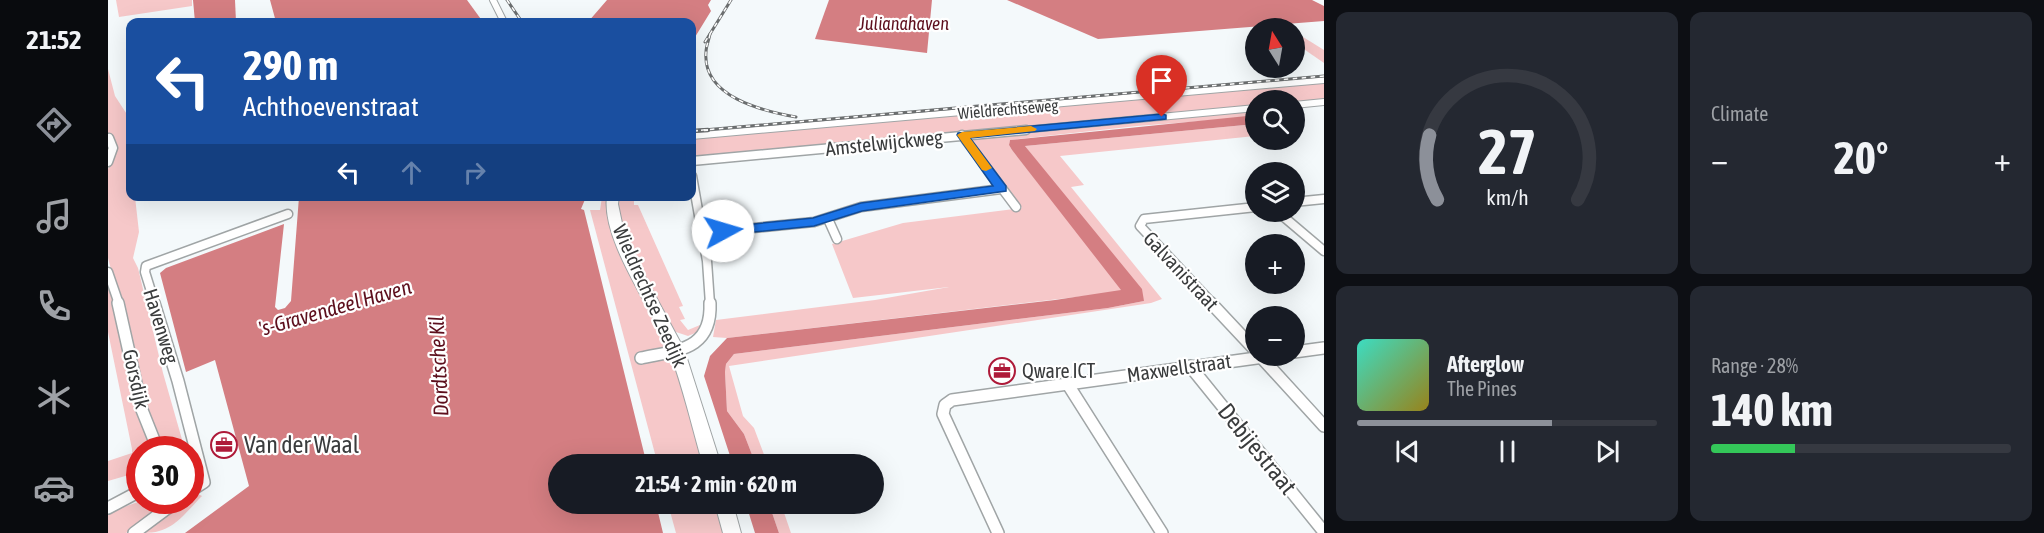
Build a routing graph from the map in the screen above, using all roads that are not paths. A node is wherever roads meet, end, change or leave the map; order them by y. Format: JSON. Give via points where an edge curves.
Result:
{"nodes":[{"id":1,"x":493,"y":0,"type":"edge"},
{"id":2,"x":502,"y":18,"type":"edge"},
{"id":3,"x":1324,"y":80,"type":"edge"},
{"id":4,"x":1324,"y":102,"type":"edge"},
{"id":5,"x":1305,"y":104,"type":"edge"},
{"id":6,"x":1245,"y":109,"type":"edge"},
{"id":7,"x":962,"y":135,"type":"junction"},
{"id":8,"x":696,"y":136,"type":"edge"},
{"id":9,"x":108,"y":142,"type":"edge"},
{"id":10,"x":696,"y":161,"type":"edge"},
{"id":11,"x":108,"y":162,"type":"edge"},
{"id":12,"x":1001,"y":189,"type":"junction"},
{"id":13,"x":696,"y":199,"type":"edge"},
{"id":14,"x":1324,"y":199,"type":"edge"},
{"id":15,"x":613,"y":201,"type":"edge"},
{"id":16,"x":1305,"y":201,"type":"edge"},
{"id":17,"x":1016,"y":207,"type":"dead end"},
{"id":18,"x":1245,"y":208,"type":"edge"},
{"id":19,"x":288,"y":214,"type":"dead end"},
{"id":20,"x":828,"y":219,"type":"junction"},
{"id":21,"x":1290,"y":222,"type":"edge"},
{"id":22,"x":702,"y":233,"type":"junction"},
{"id":23,"x":837,"y":239,"type":"dead end"},
{"id":24,"x":1324,"y":251,"type":"edge"},
{"id":25,"x":108,"y":272,"type":"edge"},
{"id":26,"x":1245,"y":337,"type":"edge"},
{"id":27,"x":1324,"y":348,"type":"edge"},
{"id":28,"x":676,"y":349,"type":"junction"},
{"id":29,"x":1305,"y":351,"type":"edge"},
{"id":30,"x":641,"y":358,"type":"dead end"},
{"id":31,"x":1245,"y":358,"type":"edge"},
{"id":32,"x":1190,"y":366,"type":"junction"},
{"id":33,"x":1272,"y":366,"type":"edge"},
{"id":34,"x":1067,"y":383,"type":"junction"},
{"id":35,"x":1324,"y":426,"type":"edge"},
{"id":36,"x":152,"y":436,"type":"edge"},
{"id":37,"x":192,"y":436,"type":"edge"},
{"id":38,"x":709,"y":454,"type":"edge"},
{"id":39,"x":126,"y":498,"type":"edge"},
{"id":40,"x":108,"y":508,"type":"edge"},
{"id":41,"x":160,"y":514,"type":"edge"},
{"id":42,"x":727,"y":514,"type":"edge"},
{"id":43,"x":1324,"y":532,"type":"edge"},
{"id":44,"x":134,"y":533,"type":"edge"},
{"id":45,"x":732,"y":533,"type":"edge"},
{"id":46,"x":998,"y":533,"type":"edge"},
{"id":47,"x":1162,"y":533,"type":"edge"}],
"edges":[{"from":1,"to":2,"type":"street"},
{"from":3,"to":8,"type":"street","name":"Wieldrechtseweg"},
{"from":4,"to":5,"type":"street"},
{"from":6,"to":7,"type":"street","name":"Amstelwijckweg"},
{"from":7,"to":10,"type":"street","name":"Amstelwijckweg"},
{"from":7,"to":12,"type":"street"},
{"from":9,"to":11,"type":"street","via":[[110,138],[113,148]]},
{"from":12,"to":17,"type":"street"},
{"from":12,"to":20,"type":"street","via":[[861,207]]},
{"from":13,"to":22,"type":"street"},
{"from":14,"to":16,"type":"street"},
{"from":15,"to":28,"type":"street","name":"Wieldrechtse Zeedijk","via":[[613,214],[629,260]]},
{"from":18,"to":26,"type":"street","name":"Galvanistraat","via":[[1144,219],[1140,226]]},
{"from":19,"to":37,"type":"street","name":"Havenweg","via":[[146,266]]},
{"from":20,"to":22,"type":"street"},
{"from":20,"to":23,"type":"street"},
{"from":21,"to":24,"type":"street"},
{"from":22,"to":28,"type":"street","via":[[712,291],[709,325],[701,339]]},
{"from":25,"to":36,"type":"street","name":"Gorsdijk","via":[[142,410]]},
{"from":27,"to":29,"type":"street"},
{"from":28,"to":30,"type":"street"},
{"from":28,"to":38,"type":"street","name":"Wieldrechtse Zeedijk"},
{"from":31,"to":32,"type":"street","name":"Maxwellstraat"},
{"from":32,"to":34,"type":"street","name":"Maxwellstraat"},
{"from":32,"to":43,"type":"street","name":"Debijestraat"},
{"from":33,"to":35,"type":"street"},
{"from":34,"to":46,"type":"street","name":"Maxwellstraat","via":[[952,400],[945,405],[944,414]]},
{"from":34,"to":47,"type":"street"},
{"from":39,"to":40,"type":"street"},
{"from":41,"to":44,"type":"street"},
{"from":42,"to":45,"type":"street"}]}
